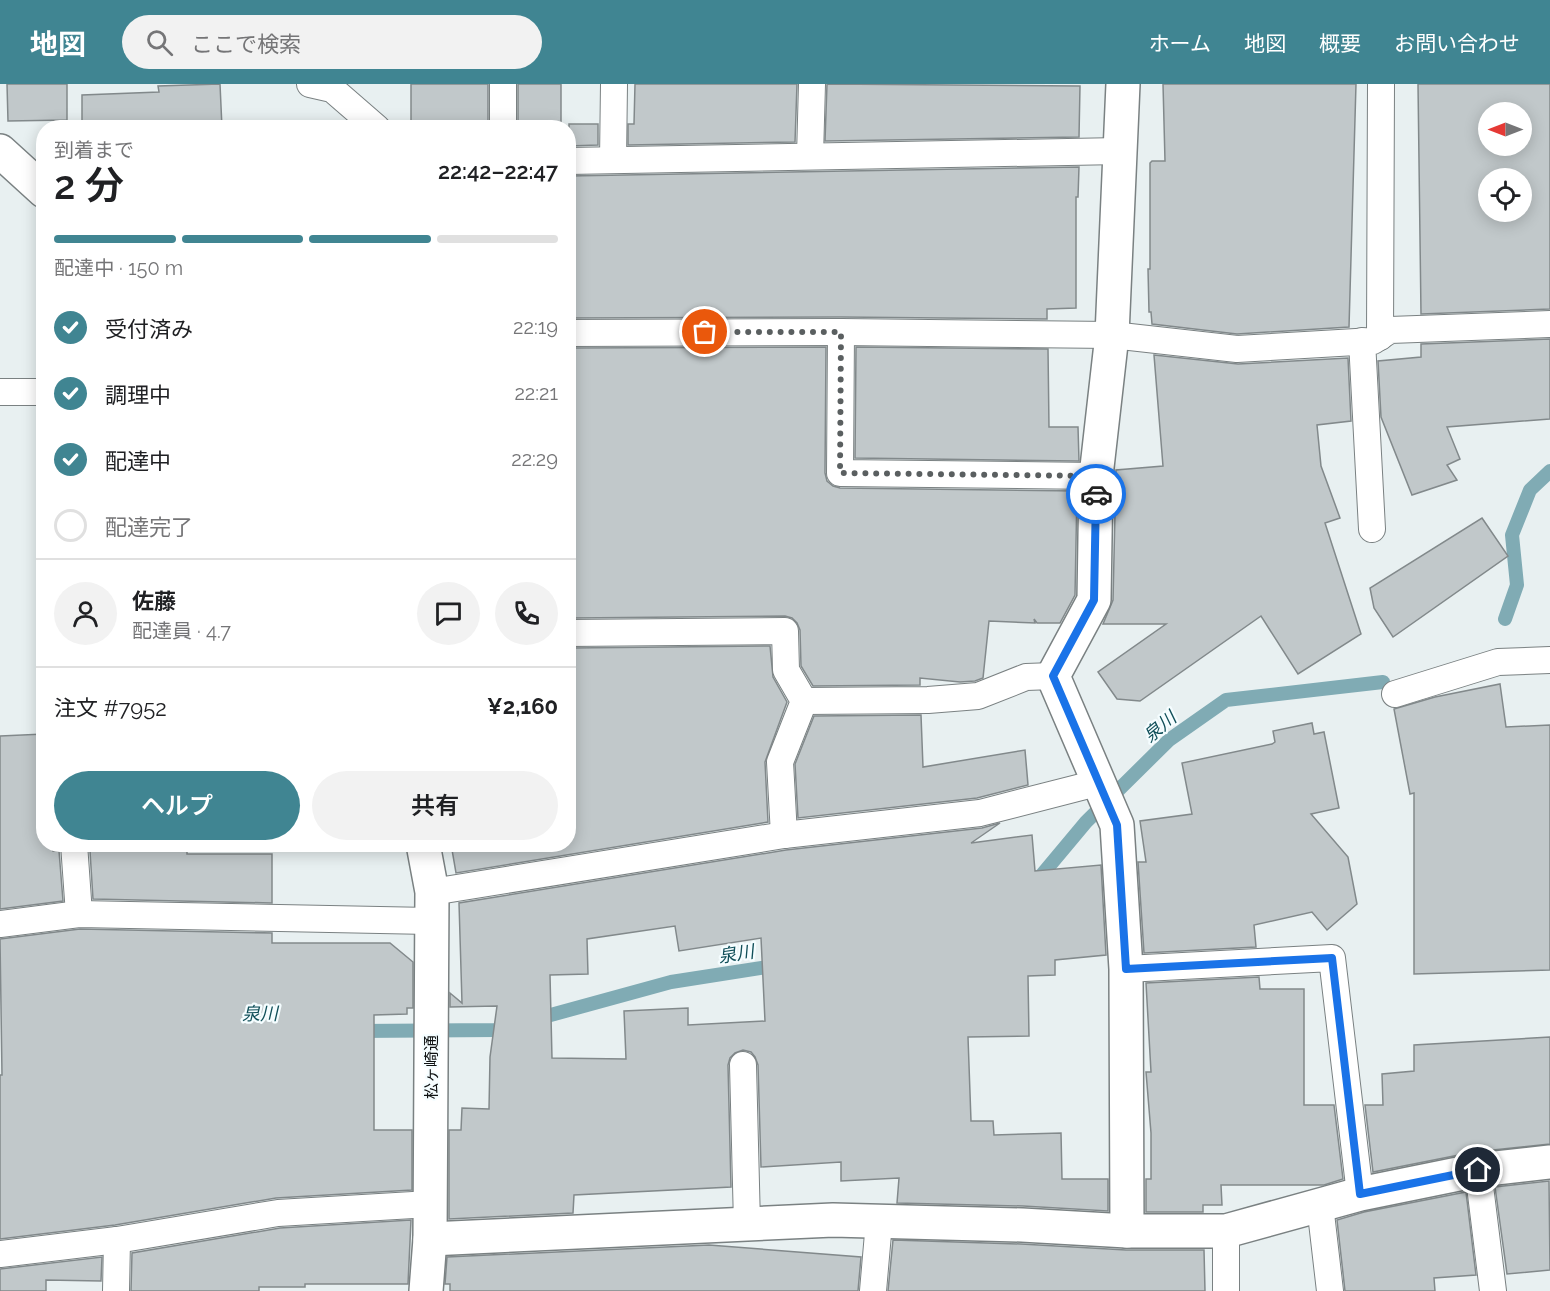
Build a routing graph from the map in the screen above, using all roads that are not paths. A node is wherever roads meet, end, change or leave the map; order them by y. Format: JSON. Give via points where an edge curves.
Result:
{"nodes":[{"id":1,"x":310,"y":84,"type":"edge"},
{"id":2,"x":503,"y":84,"type":"edge"},
{"id":3,"x":614,"y":84,"type":"edge"},
{"id":4,"x":812,"y":84,"type":"edge"},
{"id":5,"x":1123,"y":84,"type":"edge"},
{"id":6,"x":1381,"y":84,"type":"edge"},
{"id":7,"x":368,"y":120,"type":"edge"},
{"id":8,"x":503,"y":120,"type":"edge"},
{"id":9,"x":0,"y":151,"type":"edge"},
{"id":10,"x":1120,"y":151,"type":"junction"},
{"id":11,"x":810,"y":156,"type":"junction"},
{"id":12,"x":613,"y":160,"type":"junction"},
{"id":13,"x":576,"y":161,"type":"edge"},
{"id":14,"x":36,"y":184,"type":"edge"},
{"id":15,"x":1550,"y":324,"type":"edge"},
{"id":16,"x":841,"y":332,"type":"junction"},
{"id":17,"x":576,"y":333,"type":"edge"},
{"id":18,"x":1112,"y":335,"type":"junction"},
{"id":19,"x":1371,"y":339,"type":"junction"},
{"id":20,"x":0,"y":392,"type":"edge"},
{"id":21,"x":36,"y":392,"type":"edge"},
{"id":22,"x":1096,"y":476,"type":"junction"},
{"id":23,"x":1372,"y":529,"type":"dead end"},
{"id":24,"x":576,"y":633,"type":"edge"},
{"id":25,"x":1550,"y":660,"type":"edge"},
{"id":26,"x":1053,"y":676,"type":"junction"},
{"id":27,"x":1395,"y":694,"type":"dead end"},
{"id":28,"x":804,"y":701,"type":"junction"},
{"id":29,"x":1097,"y":783,"type":"junction"},
{"id":30,"x":784,"y":835,"type":"junction"},
{"id":31,"x":75,"y":852,"type":"edge"},
{"id":32,"x":424,"y":852,"type":"edge"},
{"id":33,"x":431,"y":907,"type":"junction"},
{"id":34,"x":79,"y":914,"type":"junction"},
{"id":35,"x":0,"y":924,"type":"edge"},
{"id":36,"x":1126,"y":969,"type":"junction"},
{"id":37,"x":742,"y":1065,"type":"dead end"},
{"id":38,"x":1550,"y":1162,"type":"edge"},
{"id":39,"x":1478,"y":1170,"type":"junction"},
{"id":40,"x":1360,"y":1194,"type":"junction"},
{"id":41,"x":430,"y":1204,"type":"junction"},
{"id":42,"x":1320,"y":1205,"type":"junction"},
{"id":43,"x":879,"y":1222,"type":"junction"},
{"id":44,"x":747,"y":1224,"type":"junction"},
{"id":45,"x":1127,"y":1231,"type":"junction"},
{"id":46,"x":1226,"y":1231,"type":"junction"},
{"id":47,"x":430,"y":1239,"type":"junction"},
{"id":48,"x":117,"y":1240,"type":"junction"},
{"id":49,"x":0,"y":1254,"type":"edge"},
{"id":50,"x":116,"y":1291,"type":"edge"},
{"id":51,"x":426,"y":1291,"type":"edge"},
{"id":52,"x":873,"y":1291,"type":"edge"},
{"id":53,"x":1226,"y":1291,"type":"edge"},
{"id":54,"x":1330,"y":1291,"type":"edge"},
{"id":55,"x":1493,"y":1291,"type":"edge"}],
"edges":[{"from":1,"to":7,"type":"lane","via":[[332,89]]},
{"from":2,"to":8,"type":"lane"},
{"from":3,"to":12,"type":"lane"},
{"from":4,"to":11,"type":"lane"},
{"from":5,"to":10,"type":"street"},
{"from":6,"to":19,"type":"lane"},
{"from":9,"to":14,"type":"street"},
{"from":10,"to":11,"type":"lane"},
{"from":10,"to":18,"type":"street"},
{"from":11,"to":12,"type":"lane"},
{"from":12,"to":13,"type":"lane"},
{"from":15,"to":19,"type":"lane","via":[[1390,330]]},
{"from":16,"to":17,"type":"lane"},
{"from":16,"to":18,"type":"lane"},
{"from":16,"to":22,"type":"lane","via":[[840,473]]},
{"from":18,"to":19,"type":"lane","via":[[1237,349]]},
{"from":18,"to":22,"type":"street"},
{"from":19,"to":23,"type":"lane"},
{"from":20,"to":21,"type":"lane"},
{"from":22,"to":26,"type":"street","via":[[1094,600]]},
{"from":24,"to":28,"type":"lane","via":[[785,631],[786,670]]},
{"from":25,"to":27,"type":"lane","via":[[1498,662]]},
{"from":26,"to":28,"type":"lane","via":[[1026,677],[978,696]]},
{"from":26,"to":29,"type":"street"},
{"from":28,"to":30,"type":"lane","via":[[780,762]]},
{"from":29,"to":30,"type":"lane","via":[[980,813]]},
{"from":29,"to":36,"type":"street","via":[[1117,825]]},
{"from":30,"to":33,"type":"lane"},
{"from":31,"to":34,"type":"lane"},
{"from":32,"to":33,"type":"street","name":"松ヶ崎通"},
{"from":33,"to":34,"type":"lane"},
{"from":33,"to":41,"type":"street","name":"松ヶ崎通"},
{"from":34,"to":35,"type":"lane"},
{"from":36,"to":40,"type":"lane","via":[[1332,958]]},
{"from":36,"to":45,"type":"street"},
{"from":37,"to":44,"type":"lane"},
{"from":38,"to":39,"type":"street"},
{"from":39,"to":40,"type":"street"},
{"from":39,"to":55,"type":"lane"},
{"from":40,"to":42,"type":"street"},
{"from":41,"to":47,"type":"street","name":"松ヶ崎通"},
{"from":41,"to":48,"type":"lane","via":[[278,1213]]},
{"from":42,"to":46,"type":"street"},
{"from":42,"to":54,"type":"lane"},
{"from":43,"to":44,"type":"street"},
{"from":43,"to":45,"type":"street"},
{"from":43,"to":52,"type":"lane"},
{"from":44,"to":47,"type":"street"},
{"from":45,"to":46,"type":"street"},
{"from":46,"to":53,"type":"lane"},
{"from":47,"to":51,"type":"street","name":"松ヶ崎通"},
{"from":48,"to":49,"type":"lane"},
{"from":48,"to":50,"type":"lane"}]}
